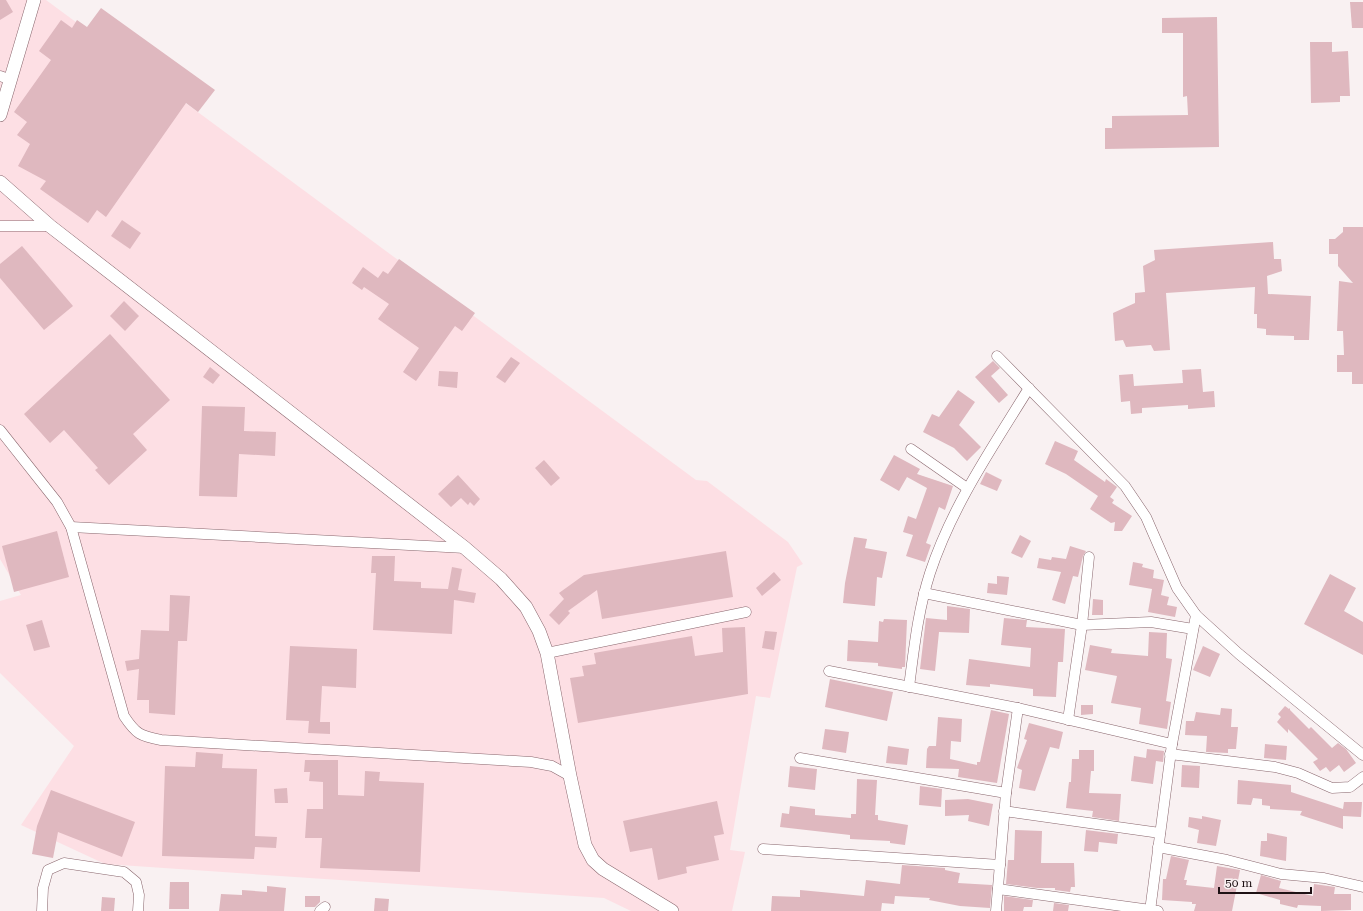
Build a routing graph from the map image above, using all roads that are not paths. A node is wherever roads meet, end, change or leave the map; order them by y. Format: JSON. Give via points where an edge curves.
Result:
{"nodes":[{"id":1,"x":34,"y":0,"type":"edge"},
{"id":2,"x":5,"y":78,"type":"edge"},
{"id":3,"x":0,"y":114,"type":"edge"},
{"id":4,"x":0,"y":182,"type":"edge"},
{"id":5,"x":0,"y":226,"type":"edge"},
{"id":6,"x":50,"y":226,"type":"junction"},
{"id":7,"x":997,"y":356,"type":"dead end"},
{"id":8,"x":1029,"y":388,"type":"junction"},
{"id":9,"x":0,"y":430,"type":"edge"},
{"id":10,"x":911,"y":450,"type":"dead end"},
{"id":11,"x":967,"y":488,"type":"junction"},
{"id":12,"x":71,"y":527,"type":"junction"},
{"id":13,"x":465,"y":548,"type":"junction"},
{"id":14,"x":1089,"y":557,"type":"dead end"},
{"id":15,"x":924,"y":593,"type":"junction"},
{"id":16,"x":746,"y":612,"type":"dead end"},
{"id":17,"x":1196,"y":615,"type":"junction"},
{"id":18,"x":1082,"y":625,"type":"junction"},
{"id":19,"x":1193,"y":629,"type":"junction"},
{"id":20,"x":547,"y":653,"type":"junction"},
{"id":21,"x":829,"y":671,"type":"dead end"},
{"id":22,"x":909,"y":687,"type":"junction"},
{"id":23,"x":1018,"y":708,"type":"junction"},
{"id":24,"x":1068,"y":720,"type":"junction"},
{"id":25,"x":1172,"y":744,"type":"junction"},
{"id":26,"x":1170,"y":754,"type":"junction"},
{"id":27,"x":1363,"y":755,"type":"edge"},
{"id":28,"x":800,"y":758,"type":"dead end"},
{"id":29,"x":570,"y":776,"type":"junction"},
{"id":30,"x":1363,"y":777,"type":"edge"},
{"id":31,"x":1006,"y":793,"type":"junction"},
{"id":32,"x":1004,"y":811,"type":"junction"},
{"id":33,"x":1160,"y":833,"type":"junction"},
{"id":34,"x":1158,"y":847,"type":"junction"},
{"id":35,"x":763,"y":849,"type":"dead end"},
{"id":36,"x":1000,"y":865,"type":"junction"},
{"id":37,"x":1363,"y":887,"type":"edge"},
{"id":38,"x":998,"y":889,"type":"junction"},
{"id":39,"x":1153,"y":910,"type":"edge"},
{"id":40,"x":42,"y":911,"type":"edge"},
{"id":41,"x":138,"y":911,"type":"edge"},
{"id":42,"x":672,"y":911,"type":"edge"},
{"id":43,"x":996,"y":911,"type":"edge"}],
"edges":[{"from":1,"to":2,"type":"street"},
{"from":2,"to":3,"type":"street"},
{"from":4,"to":6,"type":"street"},
{"from":5,"to":6,"type":"street"},
{"from":6,"to":13,"type":"street"},
{"from":7,"to":8,"type":"street"},
{"from":8,"to":11,"type":"street"},
{"from":8,"to":17,"type":"street","via":[[1125,486],[1146,517],[1177,588]]},
{"from":9,"to":12,"type":"street","via":[[57,502]]},
{"from":10,"to":11,"type":"street"},
{"from":11,"to":15,"type":"street","via":[[945,533]]},
{"from":12,"to":13,"type":"street"},
{"from":12,"to":29,"type":"street","via":[[124,716],[133,730],[144,737],[531,762],[552,766]]},
{"from":13,"to":20,"type":"street","via":[[501,579],[526,607]]},
{"from":14,"to":18,"type":"street"},
{"from":15,"to":18,"type":"street"},
{"from":15,"to":22,"type":"street"},
{"from":16,"to":20,"type":"street"},
{"from":17,"to":19,"type":"street"},
{"from":17,"to":27,"type":"street","via":[[1239,654]]},
{"from":18,"to":19,"type":"street","via":[[1151,622]]},
{"from":18,"to":24,"type":"street"},
{"from":19,"to":25,"type":"street"},
{"from":20,"to":29,"type":"street"},
{"from":21,"to":22,"type":"street"},
{"from":22,"to":23,"type":"street"},
{"from":23,"to":24,"type":"street"},
{"from":23,"to":31,"type":"street"},
{"from":24,"to":25,"type":"street"},
{"from":25,"to":26,"type":"street"},
{"from":26,"to":30,"type":"street","via":[[1275,767],[1298,773],[1332,788],[1350,788]]},
{"from":26,"to":33,"type":"street"},
{"from":28,"to":31,"type":"street"},
{"from":29,"to":42,"type":"street","via":[[586,845],[593,860],[603,870]]},
{"from":31,"to":32,"type":"street"},
{"from":32,"to":33,"type":"street"},
{"from":32,"to":36,"type":"street"},
{"from":33,"to":34,"type":"street"},
{"from":34,"to":37,"type":"street","via":[[1227,860],[1281,874],[1324,878]]},
{"from":34,"to":39,"type":"street"},
{"from":35,"to":36,"type":"street"},
{"from":36,"to":38,"type":"street"},
{"from":38,"to":39,"type":"street"},
{"from":38,"to":43,"type":"street"},
{"from":40,"to":41,"type":"street","via":[[43,888],[48,870],[64,863],[124,872],[136,882],[139,895]]}]}
